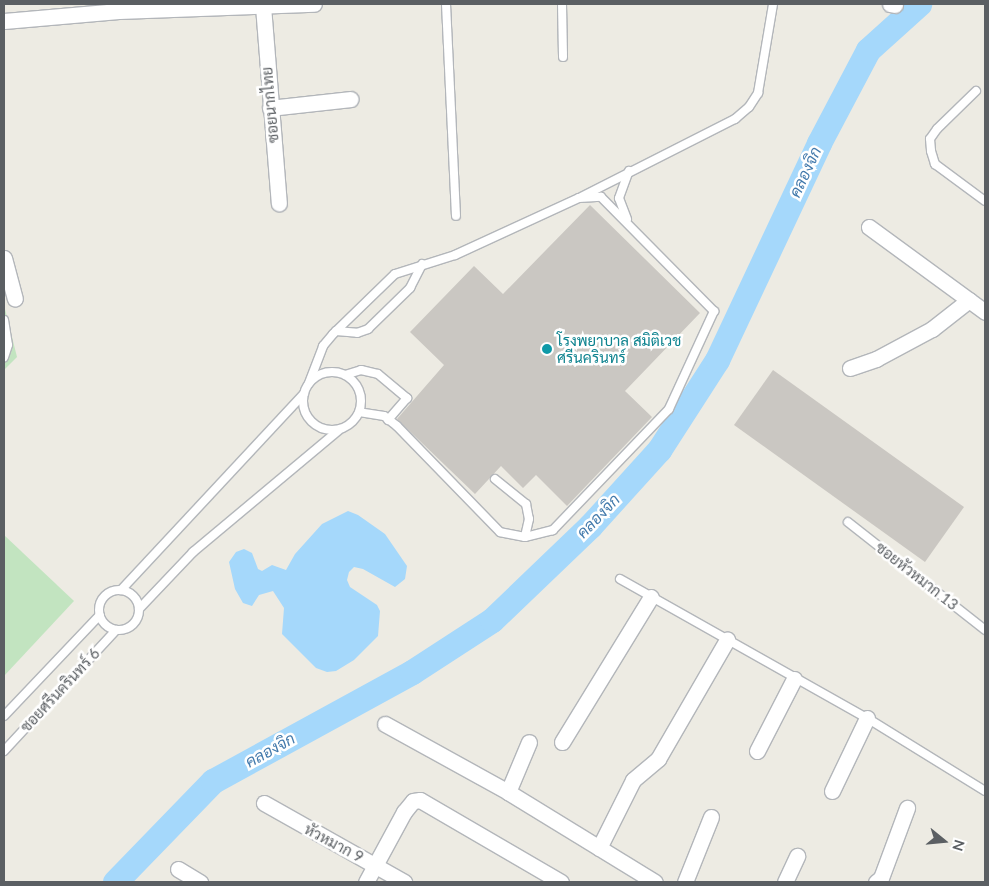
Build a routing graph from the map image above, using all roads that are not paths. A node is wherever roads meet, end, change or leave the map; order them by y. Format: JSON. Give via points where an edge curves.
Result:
{"nodes":[{"id":1,"x":314,"y":4,"type":"edge"},
{"id":2,"x":446,"y":4,"type":"edge"},
{"id":3,"x":562,"y":4,"type":"edge"},
{"id":4,"x":773,"y":4,"type":"edge"},
{"id":5,"x":262,"y":6,"type":"junction"},
{"id":6,"x":4,"y":20,"type":"edge"},
{"id":7,"x":563,"y":57,"type":"dead end"},
{"id":8,"x":976,"y":91,"type":"dead end"},
{"id":9,"x":351,"y":99,"type":"dead end"},
{"id":10,"x":270,"y":108,"type":"junction"},
{"id":11,"x":629,"y":171,"type":"junction"},
{"id":12,"x":580,"y":198,"type":"junction"},
{"id":13,"x":985,"y":202,"type":"edge"},
{"id":14,"x":279,"y":204,"type":"dead end"},
{"id":15,"x":456,"y":216,"type":"dead end"},
{"id":16,"x":629,"y":223,"type":"junction"},
{"id":17,"x":870,"y":227,"type":"dead end"},
{"id":18,"x":4,"y":258,"type":"edge"},
{"id":19,"x":422,"y":264,"type":"junction"},
{"id":20,"x":15,"y":299,"type":"dead end"},
{"id":21,"x":969,"y":300,"type":"junction"},
{"id":22,"x":985,"y":312,"type":"edge"},
{"id":23,"x":4,"y":320,"type":"edge"},
{"id":24,"x":336,"y":331,"type":"junction"},
{"id":25,"x":4,"y":357,"type":"edge"},
{"id":26,"x":850,"y":368,"type":"dead end"},
{"id":27,"x":345,"y":375,"type":"junction"},
{"id":28,"x":309,"y":383,"type":"junction"},
{"id":29,"x":304,"y":394,"type":"junction"},
{"id":30,"x":359,"y":412,"type":"junction"},
{"id":31,"x":388,"y":420,"type":"junction"},
{"id":32,"x":339,"y":430,"type":"junction"},
{"id":33,"x":495,"y":479,"type":"dead end"},
{"id":34,"x":848,"y":522,"type":"dead end"},
{"id":35,"x":525,"y":537,"type":"junction"},
{"id":36,"x":620,"y":579,"type":"dead end"},
{"id":37,"x":121,"y":590,"type":"junction"},
{"id":38,"x":651,"y":597,"type":"junction"},
{"id":39,"x":139,"y":608,"type":"junction"},
{"id":40,"x":100,"y":615,"type":"junction"},
{"id":41,"x":116,"y":630,"type":"junction"},
{"id":42,"x":985,"y":630,"type":"edge"},
{"id":43,"x":727,"y":640,"type":"junction"},
{"id":44,"x":794,"y":679,"type":"junction"},
{"id":45,"x":4,"y":716,"type":"edge"},
{"id":46,"x":867,"y":718,"type":"junction"},
{"id":47,"x":385,"y":724,"type":"dead end"},
{"id":48,"x":529,"y":742,"type":"dead end"},
{"id":49,"x":562,"y":742,"type":"dead end"},
{"id":50,"x":4,"y":751,"type":"edge"},
{"id":51,"x":757,"y":751,"type":"dead end"},
{"id":52,"x":832,"y":791,"type":"dead end"},
{"id":53,"x":985,"y":791,"type":"edge"},
{"id":54,"x":508,"y":792,"type":"junction"},
{"id":55,"x":264,"y":803,"type":"dead end"},
{"id":56,"x":907,"y":808,"type":"dead end"},
{"id":57,"x":711,"y":817,"type":"dead end"},
{"id":58,"x":599,"y":848,"type":"junction"},
{"id":59,"x":797,"y":856,"type":"dead end"},
{"id":60,"x":377,"y":866,"type":"junction"},
{"id":61,"x":178,"y":869,"type":"dead end"},
{"id":62,"x":200,"y":882,"type":"edge"},
{"id":63,"x":366,"y":882,"type":"edge"},
{"id":64,"x":404,"y":882,"type":"edge"},
{"id":65,"x":561,"y":882,"type":"edge"},
{"id":66,"x":654,"y":882,"type":"edge"},
{"id":67,"x":685,"y":882,"type":"edge"},
{"id":68,"x":785,"y":882,"type":"edge"},
{"id":69,"x":876,"y":882,"type":"edge"}],
"edges":[{"from":1,"to":5,"type":"street"},
{"from":2,"to":15,"type":"lane"},
{"from":3,"to":7,"type":"lane"},
{"from":4,"to":11,"type":"lane","via":[[758,93],[749,107],[735,119]]},
{"from":5,"to":6,"type":"street","via":[[119,11]]},
{"from":5,"to":10,"type":"street","name":"ซอยนากไทย"},
{"from":8,"to":13,"type":"lane","via":[[937,129],[930,139],[931,152],[935,164]]},
{"from":9,"to":10,"type":"street"},
{"from":10,"to":14,"type":"street","name":"ซอยนากไทย"},
{"from":11,"to":12,"type":"lane"},
{"from":11,"to":16,"type":"lane","via":[[620,198]]},
{"from":12,"to":16,"type":"lane","via":[[601,197]]},
{"from":12,"to":19,"type":"lane","via":[[456,255]]},
{"from":16,"to":35,"type":"lane","via":[[714,311],[678,393],[664,414],[567,520],[553,530]]},
{"from":17,"to":21,"type":"street"},
{"from":18,"to":20,"type":"street"},
{"from":19,"to":24,"type":"lane","via":[[395,274]]},
{"from":19,"to":24,"type":"lane","via":[[410,288],[368,329],[358,333]]},
{"from":21,"to":22,"type":"street"},
{"from":21,"to":26,"type":"street","via":[[932,329]]},
{"from":23,"to":25,"type":"lane","via":[[8,345]]},
{"from":24,"to":28,"type":"lane","via":[[323,346]]},
{"from":27,"to":28,"type":"lane","via":[[326,373]]},
{"from":27,"to":30,"type":"lane","via":[[358,387],[362,404]]},
{"from":27,"to":31,"type":"lane","via":[[361,370],[378,374],[407,398]]},
{"from":28,"to":29,"type":"lane"},
{"from":29,"to":32,"type":"lane","via":[[306,414],[312,422],[320,428]]},
{"from":29,"to":37,"type":"lane"},
{"from":30,"to":31,"type":"lane","via":[[373,413]]},
{"from":30,"to":32,"type":"lane","via":[[348,426]]},
{"from":31,"to":35,"type":"lane","via":[[500,532]]},
{"from":32,"to":39,"type":"lane","via":[[193,552]]},
{"from":33,"to":35,"type":"lane","via":[[526,504],[529,519]]},
{"from":34,"to":42,"type":"lane","name":"ซอยหัวหมาก 13"},
{"from":36,"to":38,"type":"lane"},
{"from":37,"to":39,"type":"lane","via":[[135,598]]},
{"from":37,"to":40,"type":"lane","name":"ซอยศรีนครินทร์ 6","via":[[104,597]]},
{"from":38,"to":43,"type":"lane"},
{"from":38,"to":49,"type":"street"},
{"from":39,"to":41,"type":"lane","name":"ซอยศรีนครินทร์ 6","via":[[132,625]]},
{"from":40,"to":41,"type":"lane","via":[[106,625]]},
{"from":40,"to":45,"type":"lane","name":"ซอยศรีนครินทร์ 6"},
{"from":41,"to":50,"type":"lane","name":"ซอยศรีนครินทร์ 6"},
{"from":43,"to":44,"type":"lane"},
{"from":43,"to":58,"type":"street","via":[[658,759],[633,780]]},
{"from":44,"to":46,"type":"lane"},
{"from":44,"to":51,"type":"street"},
{"from":46,"to":52,"type":"street"},
{"from":46,"to":53,"type":"lane"},
{"from":47,"to":54,"type":"street"},
{"from":48,"to":54,"type":"street"},
{"from":54,"to":58,"type":"street"},
{"from":55,"to":60,"type":"street","name":"หัวหมาก 9"},
{"from":56,"to":69,"type":"street","via":[[881,878]]},
{"from":57,"to":67,"type":"street"},
{"from":58,"to":66,"type":"street"},
{"from":59,"to":68,"type":"street"},
{"from":60,"to":63,"type":"street"},
{"from":60,"to":64,"type":"street","name":"หัวหมาก 9"},
{"from":60,"to":65,"type":"street","via":[[404,812],[413,801],[420,800]]},
{"from":61,"to":62,"type":"street"}]}
